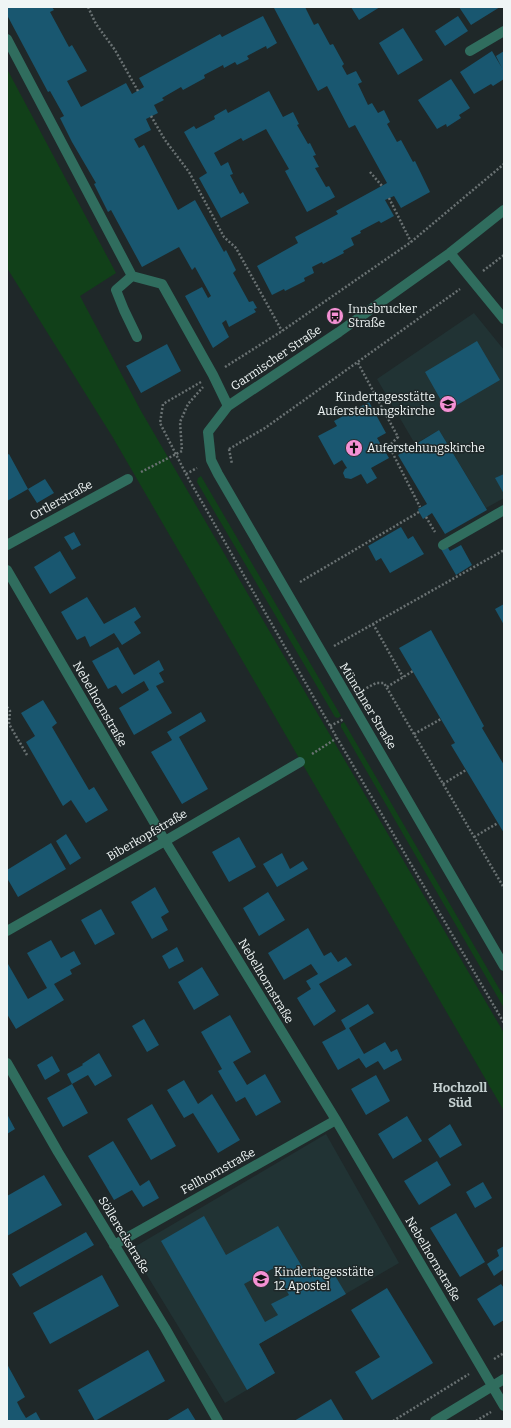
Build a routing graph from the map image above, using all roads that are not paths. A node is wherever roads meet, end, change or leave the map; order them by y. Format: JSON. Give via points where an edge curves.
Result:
{"nodes":[{"id":1,"x":504,"y":31,"type":"edge"},
{"id":2,"x":7,"y":39,"type":"edge"},
{"id":3,"x":470,"y":51,"type":"dead end"},
{"id":4,"x":504,"y":210,"type":"edge"},
{"id":5,"x":450,"y":253,"type":"junction"},
{"id":6,"x":132,"y":276,"type":"junction"},
{"id":7,"x":504,"y":319,"type":"edge"},
{"id":8,"x":137,"y":337,"type":"dead end"},
{"id":9,"x":228,"y":406,"type":"junction"},
{"id":10,"x":211,"y":460,"type":"joint"},
{"id":11,"x":128,"y":478,"type":"road end"},
{"id":12,"x":504,"y":510,"type":"edge"},
{"id":13,"x":7,"y":545,"type":"edge"},
{"id":14,"x":443,"y":545,"type":"dead end"},
{"id":15,"x":7,"y":570,"type":"edge"},
{"id":16,"x":300,"y":762,"type":"road end"},
{"id":17,"x":165,"y":841,"type":"junction"},
{"id":18,"x":7,"y":930,"type":"edge"},
{"id":19,"x":504,"y":966,"type":"edge"},
{"id":20,"x":7,"y":1063,"type":"edge"},
{"id":21,"x":336,"y":1120,"type":"junction"},
{"id":22,"x":114,"y":1245,"type":"junction"},
{"id":23,"x":504,"y":1379,"type":"edge"},
{"id":24,"x":492,"y":1386,"type":"junction"},
{"id":25,"x":504,"y":1406,"type":"edge"},
{"id":26,"x":218,"y":1421,"type":"edge"},
{"id":27,"x":435,"y":1421,"type":"edge"}],
"edges":[{"from":1,"to":3,"type":"street"},
{"from":2,"to":6,"type":"street"},
{"from":4,"to":5,"type":"street","name":"Garmischer Straße"},
{"from":5,"to":7,"type":"street"},
{"from":5,"to":9,"type":"street","name":"Garmischer Straße"},
{"from":6,"to":8,"type":"street","via":[[116,290]]},
{"from":6,"to":9,"type":"street","via":[[162,284]]},
{"from":9,"to":10,"type":"street","name":"Garmischer Straße","via":[[208,432]]},
{"from":10,"to":19,"type":"street","name":"Münchner Straße"},
{"from":11,"to":13,"type":"street","name":"Ortlerstraße"},
{"from":12,"to":14,"type":"street"},
{"from":15,"to":17,"type":"street","name":"Nebelhornstraße"},
{"from":16,"to":17,"type":"street","name":"Biberkopfstraße"},
{"from":17,"to":18,"type":"street","name":"Biberkopfstraße"},
{"from":17,"to":21,"type":"street","name":"Nebelhornstraße"},
{"from":20,"to":22,"type":"street","name":"Söllereckstraße"},
{"from":21,"to":22,"type":"street","name":"Fellhornstraße"},
{"from":21,"to":24,"type":"street","name":"Nebelhornstraße"},
{"from":22,"to":26,"type":"street","name":"Söllereckstraße"},
{"from":23,"to":24,"type":"street"},
{"from":24,"to":25,"type":"street","name":"Nebelhornstraße"},
{"from":24,"to":27,"type":"street"}]}
